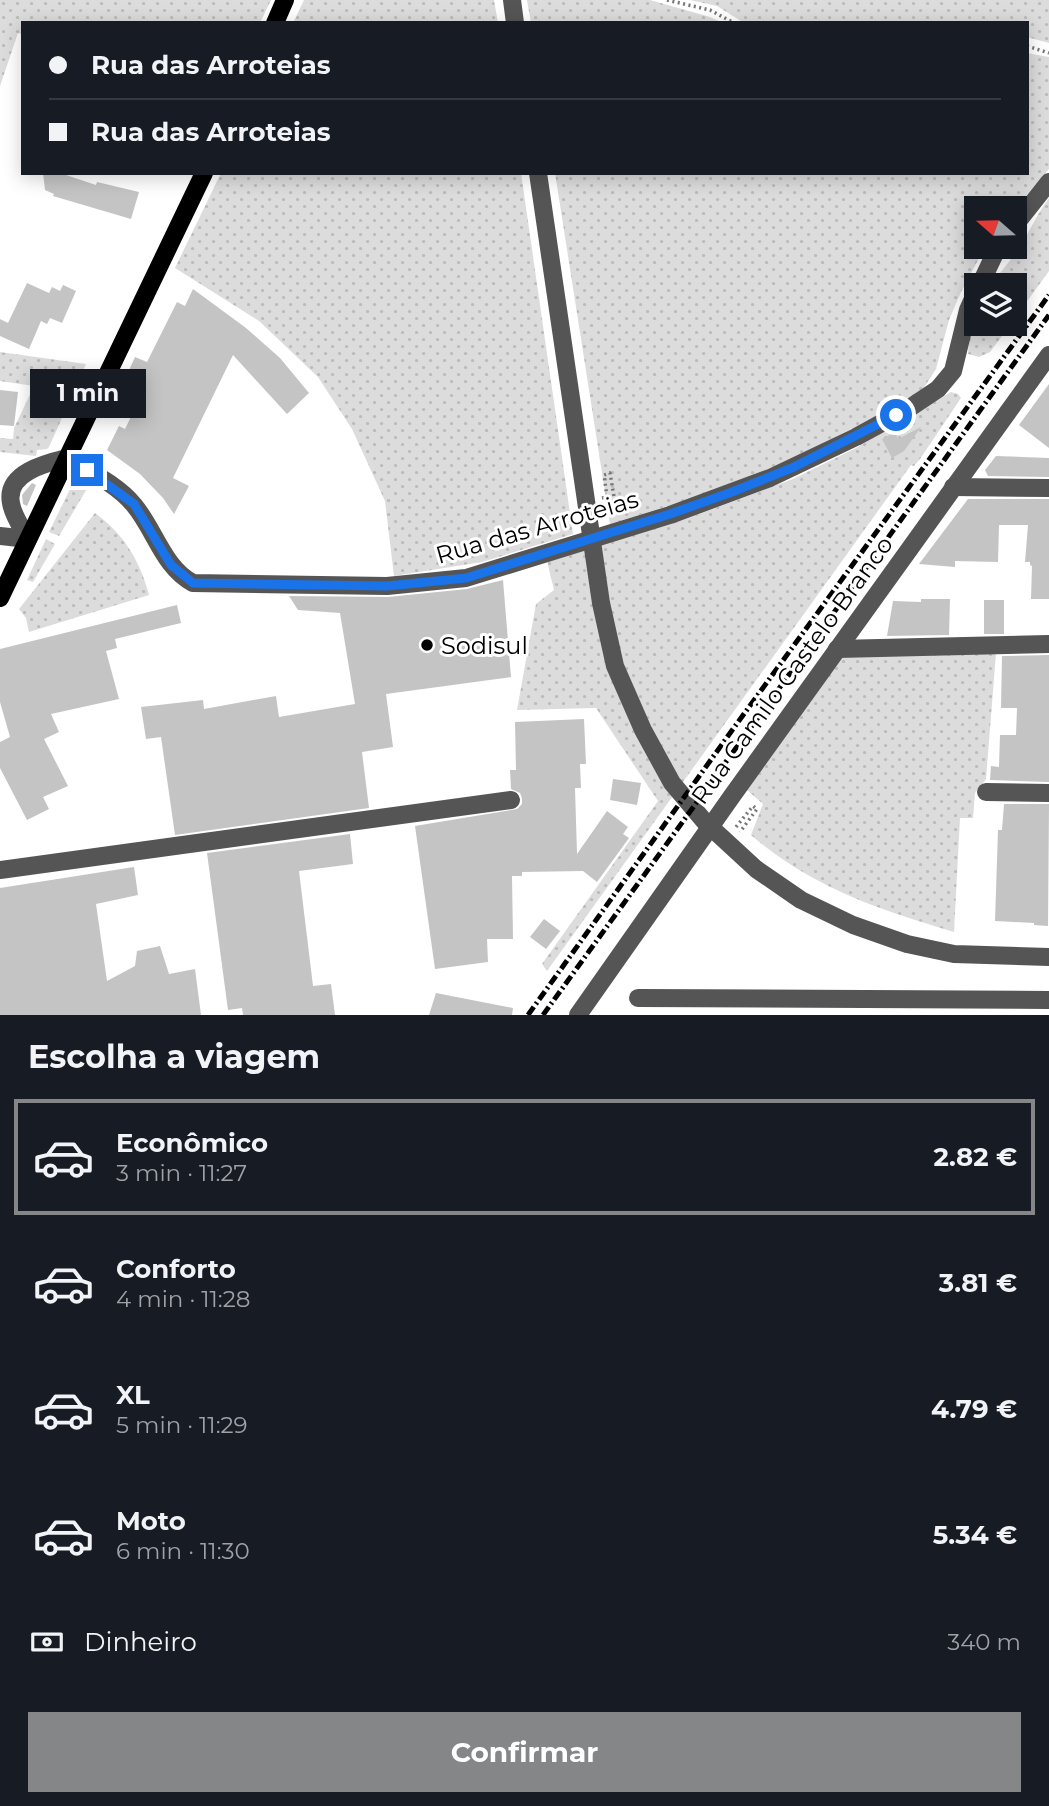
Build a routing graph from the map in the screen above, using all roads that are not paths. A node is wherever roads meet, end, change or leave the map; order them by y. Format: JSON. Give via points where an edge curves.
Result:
{"nodes":[{"id":1,"x":285,"y":0,"type":"edge"},
{"id":2,"x":512,"y":0,"type":"edge"},
{"id":3,"x":276,"y":21,"type":"edge"},
{"id":4,"x":515,"y":21,"type":"edge"},
{"id":5,"x":203,"y":175,"type":"edge"},
{"id":6,"x":538,"y":175,"type":"edge"},
{"id":7,"x":1049,"y":182,"type":"edge"},
{"id":8,"x":1027,"y":210,"type":"edge"},
{"id":9,"x":964,"y":326,"type":"edge"},
{"id":10,"x":1049,"y":355,"type":"edge"},
{"id":11,"x":67,"y":458,"type":"junction"},
{"id":12,"x":953,"y":487,"type":"junction"},
{"id":13,"x":1049,"y":488,"type":"edge"},
{"id":14,"x":0,"y":536,"type":"edge"},
{"id":15,"x":28,"y":539,"type":"junction"},
{"id":16,"x":0,"y":598,"type":"edge"},
{"id":17,"x":1049,"y":644,"type":"edge"},
{"id":18,"x":837,"y":649,"type":"junction"},
{"id":19,"x":986,"y":792,"type":"dead end"},
{"id":20,"x":1049,"y":793,"type":"edge"},
{"id":21,"x":511,"y":800,"type":"dead end"},
{"id":22,"x":0,"y":870,"type":"edge"},
{"id":23,"x":1049,"y":957,"type":"edge"},
{"id":24,"x":638,"y":998,"type":"dead end"},
{"id":25,"x":1049,"y":1000,"type":"edge"},
{"id":26,"x":683,"y":1006,"type":"edge"},
{"id":27,"x":866,"y":1007,"type":"edge"},
{"id":28,"x":578,"y":1015,"type":"edge"}],
"edges":[{"from":1,"to":3,"type":"main road"},
{"from":2,"to":4,"type":"street"},
{"from":5,"to":11,"type":"main road"},
{"from":6,"to":23,"type":"street","via":[[604,616],[615,666],[672,783],[705,822],[756,869],[801,900],[907,944],[954,954]]},
{"from":7,"to":8,"type":"street"},
{"from":9,"to":11,"type":"street","name":"Rua das Arroteias","via":[[953,371],[939,389],[856,437],[770,478],[466,578],[387,586],[193,583],[171,565],[134,504]]},
{"from":10,"to":12,"type":"street","name":"Rua Camilo Castelo Branco"},
{"from":11,"to":15,"type":"main road"},
{"from":11,"to":15,"type":"street","via":[[27,473],[14,486],[11,503]]},
{"from":12,"to":13,"type":"street"},
{"from":12,"to":18,"type":"street","name":"Rua Camilo Castelo Branco"},
{"from":14,"to":15,"type":"street"},
{"from":15,"to":16,"type":"main road"},
{"from":17,"to":18,"type":"street"},
{"from":18,"to":28,"type":"street","name":"Rua Camilo Castelo Branco"},
{"from":19,"to":20,"type":"street"},
{"from":21,"to":22,"type":"street"},
{"from":24,"to":26,"type":"street"},
{"from":25,"to":27,"type":"street"},
{"from":26,"to":27,"type":"street"}]}
